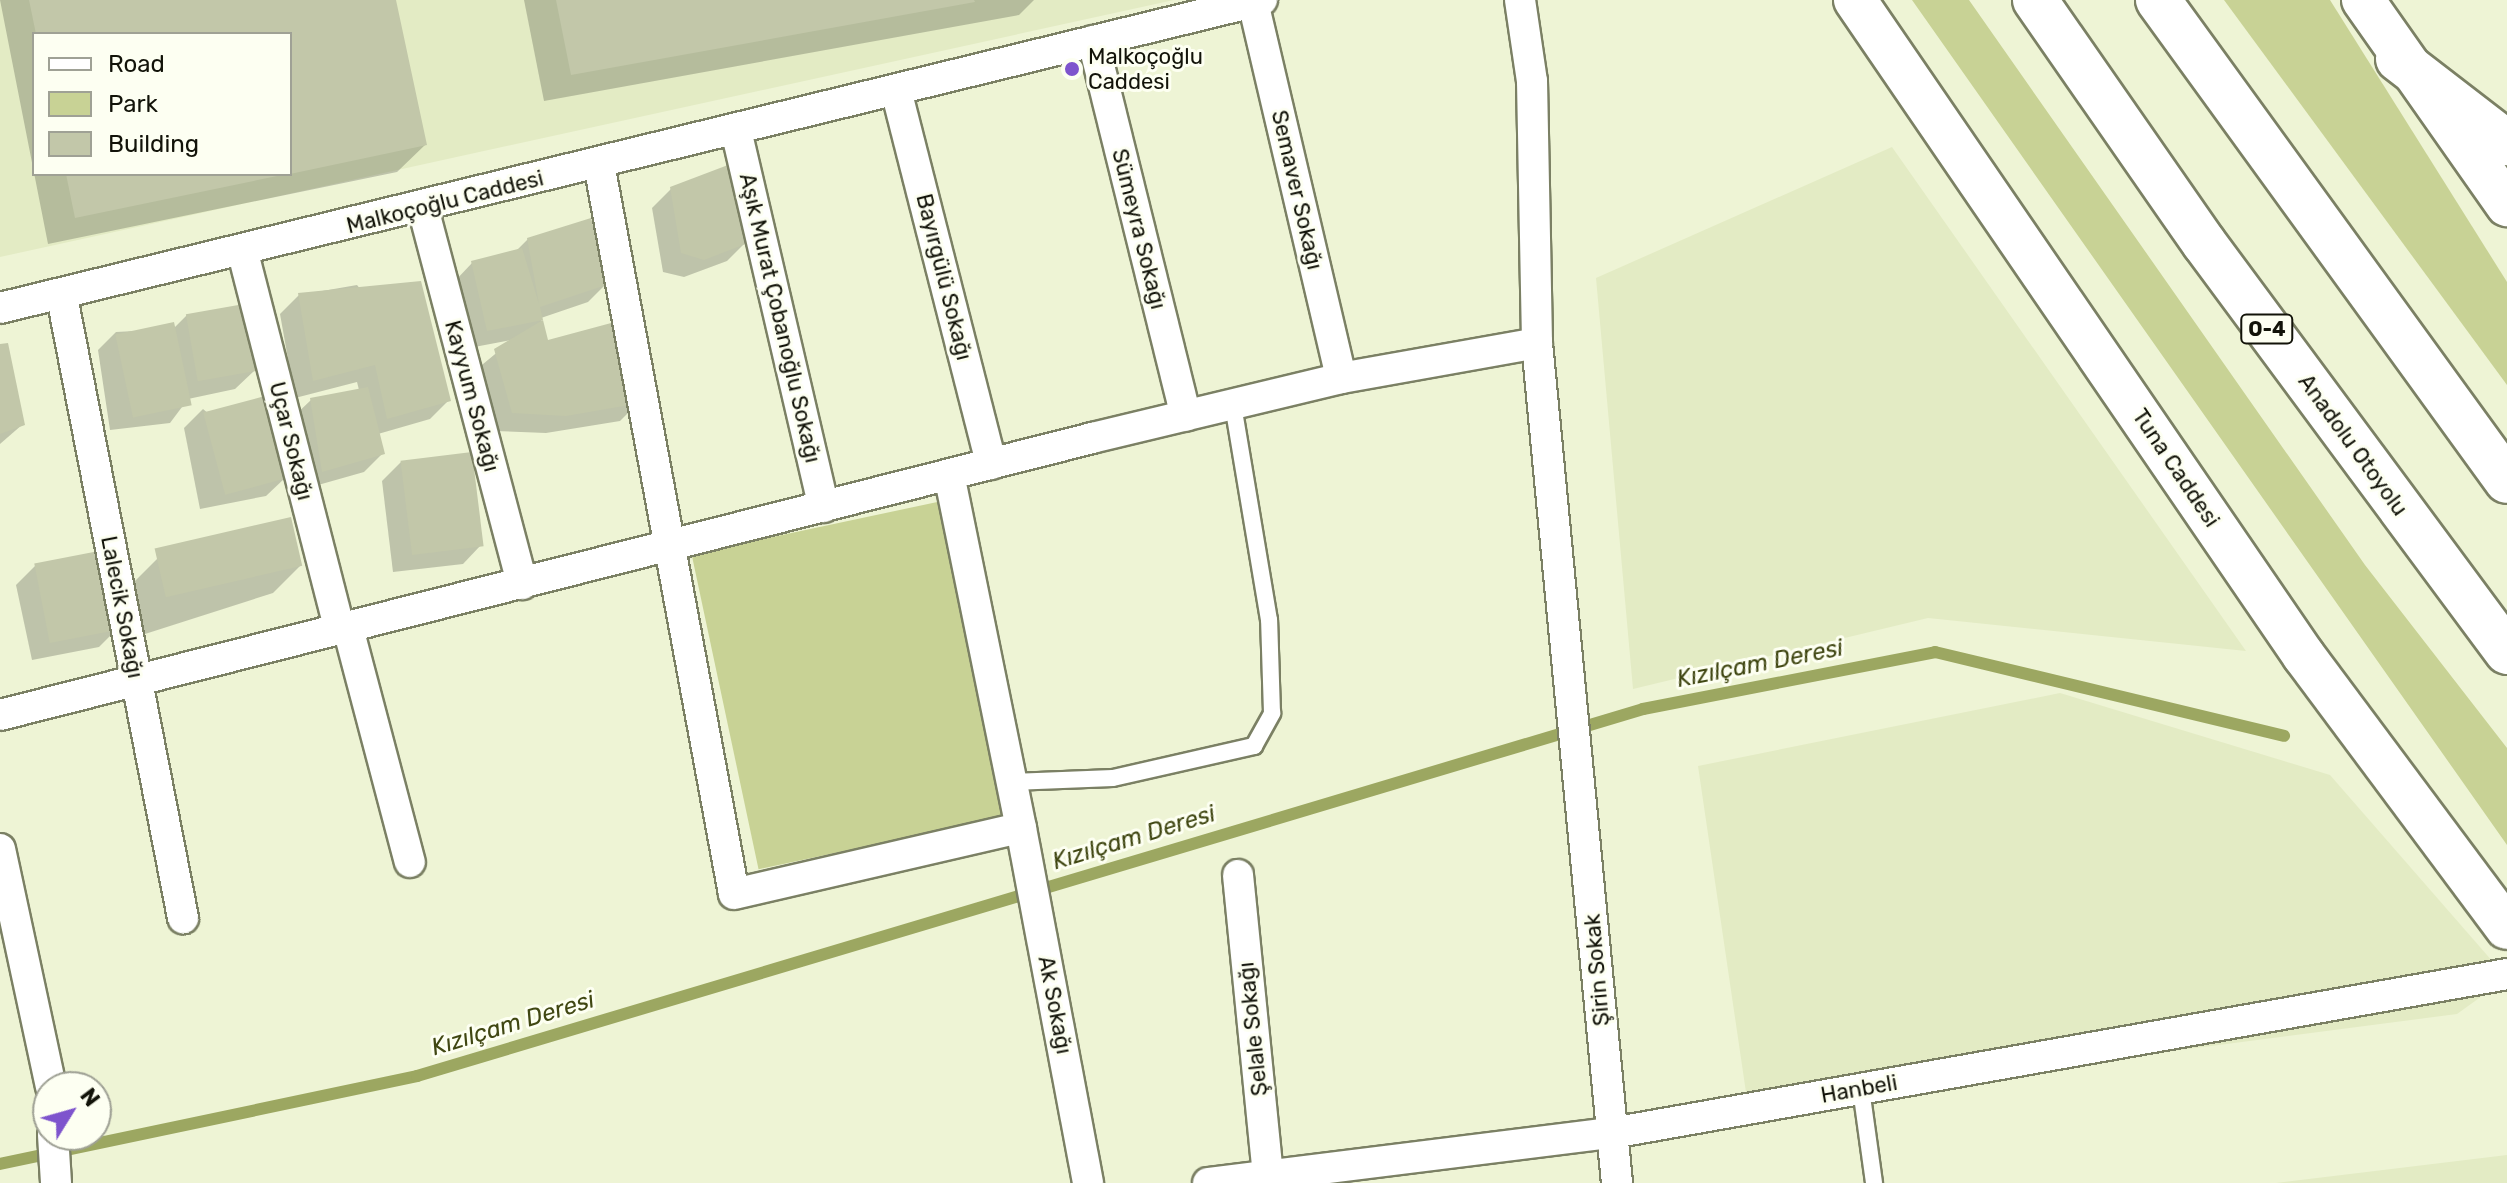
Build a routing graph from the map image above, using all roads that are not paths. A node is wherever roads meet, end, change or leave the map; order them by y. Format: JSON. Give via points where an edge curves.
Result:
{"nodes":[{"id":1,"x":1520,"y":0,"type":"edge"},
{"id":2,"x":1855,"y":0,"type":"edge"},
{"id":3,"x":2035,"y":0,"type":"edge"},
{"id":4,"x":2158,"y":0,"type":"edge"},
{"id":5,"x":2363,"y":0,"type":"edge"},
{"id":6,"x":1258,"y":1,"type":"edge"},
{"id":7,"x":1093,"y":41,"type":"junction"},
{"id":8,"x":2398,"y":59,"type":"junction"},
{"id":9,"x":896,"y":90,"type":"junction"},
{"id":10,"x":736,"y":130,"type":"junction"},
{"id":11,"x":2507,"y":143,"type":"edge"},
{"id":12,"x":599,"y":164,"type":"junction"},
{"id":13,"x":2507,"y":205,"type":"edge"},
{"id":14,"x":423,"y":208,"type":"junction"},
{"id":15,"x":243,"y":253,"type":"junction"},
{"id":16,"x":62,"y":297,"type":"junction"},
{"id":17,"x":0,"y":308,"type":"edge"},
{"id":18,"x":1537,"y":343,"type":"junction"},
{"id":19,"x":1341,"y":378,"type":"junction"},
{"id":20,"x":1233,"y":404,"type":"junction"},
{"id":21,"x":1186,"y":416,"type":"junction"},
{"id":22,"x":991,"y":464,"type":"junction"},
{"id":23,"x":949,"y":475,"type":"junction"},
{"id":24,"x":2507,"y":481,"type":"edge"},
{"id":25,"x":824,"y":507,"type":"junction"},
{"id":26,"x":667,"y":547,"type":"junction"},
{"id":27,"x":522,"y":584,"type":"junction"},
{"id":28,"x":344,"y":629,"type":"junction"},
{"id":29,"x":2507,"y":652,"type":"edge"},
{"id":30,"x":136,"y":682,"type":"junction"},
{"id":31,"x":0,"y":715,"type":"edge"},
{"id":32,"x":1012,"y":782,"type":"junction"},
{"id":33,"x":1021,"y":828,"type":"junction"},
{"id":34,"x":0,"y":849,"type":"edge"},
{"id":35,"x":410,"y":862,"type":"dead end"},
{"id":36,"x":1238,"y":875,"type":"dead end"},
{"id":37,"x":183,"y":918,"type":"dead end"},
{"id":38,"x":2507,"y":928,"type":"edge"},
{"id":39,"x":2507,"y":974,"type":"edge"},
{"id":40,"x":48,"y":1071,"type":"edge"},
{"id":41,"x":1861,"y":1089,"type":"junction"},
{"id":42,"x":1612,"y":1133,"type":"junction"},
{"id":43,"x":54,"y":1151,"type":"edge"},
{"id":44,"x":1268,"y":1179,"type":"edge"},
{"id":45,"x":56,"y":1181,"type":"edge"},
{"id":46,"x":1088,"y":1183,"type":"edge"},
{"id":47,"x":1208,"y":1183,"type":"edge"},
{"id":48,"x":1617,"y":1183,"type":"edge"},
{"id":49,"x":1874,"y":1183,"type":"edge"}],
"edges":[{"from":1,"to":18,"type":"street","name":"Şirin Sokak","via":[[1532,81]]},
{"from":2,"to":38,"type":"main road","name":"Tuna Caddesi","via":[[2304,656]]},
{"from":3,"to":29,"type":"main road","name":"Anadolu Otoyolu","number":"O-4","via":[[2204,243]]},
{"from":4,"to":24,"type":"main road"},
{"from":5,"to":8,"type":"main road"},
{"from":6,"to":7,"type":"street","name":"Malkoçoğlu Caddesi"},
{"from":6,"to":19,"type":"street","name":"Semaver Sokağı"},
{"from":7,"to":9,"type":"street","name":"Malkoçoğlu Caddesi"},
{"from":7,"to":21,"type":"street","name":"Sümeyra Sokağı"},
{"from":8,"to":11,"type":"main road"},
{"from":8,"to":13,"type":"main road"},
{"from":9,"to":10,"type":"street","name":"Malkoçoğlu Caddesi"},
{"from":9,"to":22,"type":"street","name":"Bayırgülü Sokağı"},
{"from":10,"to":12,"type":"street","name":"Malkoçoğlu Caddesi"},
{"from":10,"to":25,"type":"street","name":"Aşık Murat Çobanoğlu Sokağı"},
{"from":12,"to":14,"type":"street","name":"Malkoçoğlu Caddesi"},
{"from":12,"to":26,"type":"street"},
{"from":14,"to":15,"type":"street","name":"Malkoçoğlu Caddesi"},
{"from":14,"to":27,"type":"street","name":"Kayyum Sokağı"},
{"from":15,"to":16,"type":"street","name":"Malkoçoğlu Caddesi"},
{"from":15,"to":28,"type":"street","name":"Uçar Sokağı"},
{"from":16,"to":17,"type":"street","name":"Malkoçoğlu Caddesi"},
{"from":16,"to":30,"type":"street","name":"Lalecik Sokağı"},
{"from":18,"to":19,"type":"street"},
{"from":18,"to":42,"type":"street","name":"Şirin Sokak"},
{"from":19,"to":20,"type":"street"},
{"from":20,"to":21,"type":"street"},
{"from":20,"to":32,"type":"lane","via":[[1269,620],[1272,713],[1254,746],[1113,778]]},
{"from":21,"to":22,"type":"street"},
{"from":22,"to":23,"type":"street"},
{"from":23,"to":25,"type":"street"},
{"from":23,"to":32,"type":"street","name":"Ak Sokağı"},
{"from":25,"to":26,"type":"street"},
{"from":26,"to":27,"type":"street"},
{"from":26,"to":33,"type":"street","via":[[734,894]]},
{"from":27,"to":28,"type":"street"},
{"from":28,"to":30,"type":"street"},
{"from":28,"to":35,"type":"street","name":"Uçar Sokağı"},
{"from":30,"to":31,"type":"street"},
{"from":30,"to":37,"type":"street","name":"Lalecik Sokağı"},
{"from":32,"to":33,"type":"street","name":"Ak Sokağı"},
{"from":33,"to":46,"type":"street","name":"Ak Sokağı"},
{"from":34,"to":40,"type":"street"},
{"from":36,"to":44,"type":"street","name":"Şelale Sokağı"},
{"from":39,"to":41,"type":"street","name":"Hanbeli"},
{"from":41,"to":42,"type":"street","name":"Hanbeli"},
{"from":41,"to":49,"type":"lane"},
{"from":42,"to":44,"type":"street","name":"Hanbeli"},
{"from":42,"to":48,"type":"street","name":"Şirin Sokak"},
{"from":43,"to":45,"type":"street"},
{"from":44,"to":47,"type":"street","name":"Hanbeli"}]}
